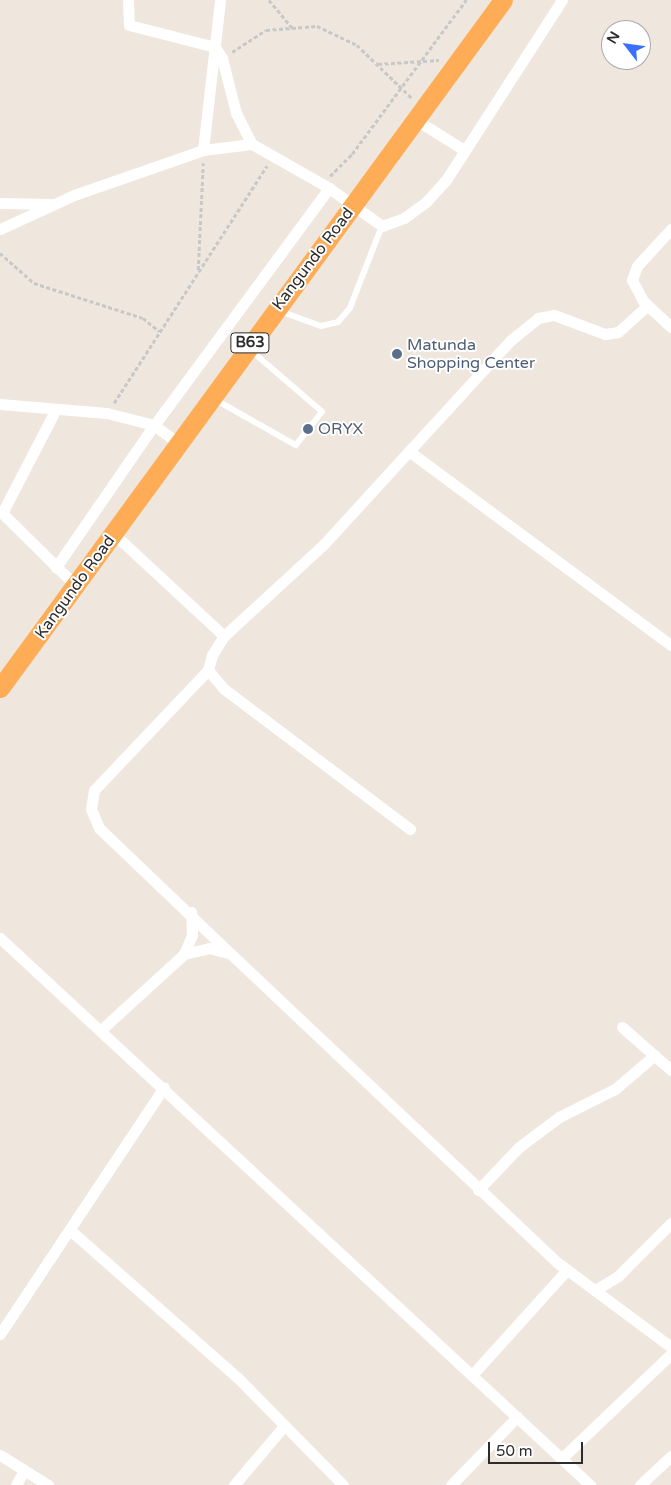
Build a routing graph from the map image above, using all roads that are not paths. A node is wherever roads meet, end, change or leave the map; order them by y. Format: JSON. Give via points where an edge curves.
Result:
{"nodes":[{"id":1,"x":128,"y":0,"type":"edge"},
{"id":2,"x":220,"y":0,"type":"edge"},
{"id":3,"x":503,"y":0,"type":"edge"},
{"id":4,"x":562,"y":0,"type":"edge"},
{"id":5,"x":214,"y":46,"type":"junction"},
{"id":6,"x":420,"y":116,"type":"junction"},
{"id":7,"x":252,"y":144,"type":"junction"},
{"id":8,"x":203,"y":150,"type":"junction"},
{"id":9,"x":464,"y":150,"type":"junction"},
{"id":10,"x":326,"y":185,"type":"junction"},
{"id":11,"x":0,"y":203,"type":"edge"},
{"id":12,"x":54,"y":204,"type":"junction"},
{"id":13,"x":354,"y":204,"type":"junction"},
{"id":14,"x":382,"y":226,"type":"junction"},
{"id":15,"x":0,"y":229,"type":"edge"},
{"id":16,"x":671,"y":229,"type":"edge"},
{"id":17,"x":648,"y":305,"type":"junction"},
{"id":18,"x":275,"y":309,"type":"junction"},
{"id":19,"x":671,"y":326,"type":"edge"},
{"id":20,"x":247,"y":347,"type":"junction"},
{"id":21,"x":212,"y":398,"type":"junction"},
{"id":22,"x":0,"y":404,"type":"edge"},
{"id":23,"x":56,"y":409,"type":"junction"},
{"id":24,"x":154,"y":425,"type":"junction"},
{"id":25,"x":179,"y":444,"type":"junction"},
{"id":26,"x":410,"y":452,"type":"junction"},
{"id":27,"x":114,"y":534,"type":"junction"},
{"id":28,"x":56,"y":568,"type":"junction"},
{"id":29,"x":75,"y":585,"type":"junction"},
{"id":30,"x":224,"y":636,"type":"junction"},
{"id":31,"x":671,"y":645,"type":"edge"},
{"id":32,"x":208,"y":670,"type":"junction"},
{"id":33,"x":0,"y":688,"type":"edge"},
{"id":34,"x":410,"y":829,"type":"dead end"},
{"id":35,"x":191,"y":912,"type":"junction"},
{"id":36,"x":1,"y":943,"type":"edge"},
{"id":37,"x":184,"y":954,"type":"junction"},
{"id":38,"x":231,"y":954,"type":"junction"},
{"id":39,"x":622,"y":1027,"type":"dead end"},
{"id":40,"x":102,"y":1030,"type":"junction"},
{"id":41,"x":655,"y":1055,"type":"junction"},
{"id":42,"x":671,"y":1070,"type":"edge"},
{"id":43,"x":164,"y":1087,"type":"junction"},
{"id":44,"x":478,"y":1190,"type":"junction"},
{"id":45,"x":671,"y":1223,"type":"edge"},
{"id":46,"x":70,"y":1230,"type":"junction"},
{"id":47,"x":567,"y":1270,"type":"junction"},
{"id":48,"x":596,"y":1290,"type":"junction"},
{"id":49,"x":0,"y":1334,"type":"edge"},
{"id":50,"x":671,"y":1347,"type":"edge"},
{"id":51,"x":671,"y":1354,"type":"edge"},
{"id":52,"x":472,"y":1376,"type":"junction"},
{"id":53,"x":517,"y":1417,"type":"junction"},
{"id":54,"x":283,"y":1426,"type":"junction"},
{"id":55,"x":0,"y":1455,"type":"edge"},
{"id":56,"x":671,"y":1456,"type":"edge"},
{"id":57,"x":562,"y":1458,"type":"junction"},
{"id":58,"x":24,"y":1470,"type":"junction"},
{"id":59,"x":16,"y":1485,"type":"edge"},
{"id":60,"x":48,"y":1485,"type":"edge"},
{"id":61,"x":234,"y":1485,"type":"edge"},
{"id":62,"x":342,"y":1485,"type":"edge"},
{"id":63,"x":451,"y":1485,"type":"edge"},
{"id":64,"x":590,"y":1485,"type":"edge"},
{"id":65,"x":640,"y":1485,"type":"edge"}],
"edges":[{"from":1,"to":5,"type":"street","via":[[129,24]]},
{"from":2,"to":5,"type":"street"},
{"from":3,"to":6,"type":"highway","name":"Kangundo Road","number":"B63"},
{"from":4,"to":9,"type":"street"},
{"from":5,"to":7,"type":"street","via":[[222,58],[236,113]]},
{"from":5,"to":8,"type":"street"},
{"from":6,"to":9,"type":"street"},
{"from":6,"to":13,"type":"highway","name":"Kangundo Road","number":"B63"},
{"from":7,"to":8,"type":"street"},
{"from":7,"to":10,"type":"street"},
{"from":8,"to":12,"type":"street"},
{"from":9,"to":14,"type":"street","via":[[426,202],[404,218]]},
{"from":10,"to":13,"type":"street"},
{"from":10,"to":24,"type":"street"},
{"from":11,"to":12,"type":"street"},
{"from":12,"to":15,"type":"street"},
{"from":13,"to":14,"type":"street"},
{"from":13,"to":18,"type":"highway","name":"Kangundo Road","number":"B63"},
{"from":14,"to":18,"type":"lane","via":[[350,308],[338,322],[321,326]]},
{"from":16,"to":17,"type":"street","via":[[637,266],[632,280]]},
{"from":17,"to":19,"type":"street"},
{"from":17,"to":26,"type":"street","via":[[611,333],[554,315],[538,318],[511,340]]},
{"from":18,"to":20,"type":"highway","name":"Kangundo Road","number":"B63"},
{"from":20,"to":21,"type":"highway","name":"Kangundo Road","number":"B63"},
{"from":20,"to":21,"type":"lane","via":[[322,412],[296,445]]},
{"from":21,"to":25,"type":"highway","name":"Kangundo Road","number":"B63"},
{"from":22,"to":23,"type":"street"},
{"from":23,"to":24,"type":"street","via":[[107,413]]},
{"from":23,"to":28,"type":"street","via":[[2,512]]},
{"from":24,"to":25,"type":"street"},
{"from":24,"to":28,"type":"street"},
{"from":25,"to":27,"type":"highway","name":"Kangundo Road","number":"B63"},
{"from":26,"to":30,"type":"street","via":[[323,545]]},
{"from":26,"to":31,"type":"street"},
{"from":27,"to":29,"type":"highway","name":"Kangundo Road","number":"B63"},
{"from":27,"to":30,"type":"street"},
{"from":28,"to":29,"type":"street"},
{"from":29,"to":33,"type":"highway","name":"Kangundo Road","number":"B63"},
{"from":30,"to":32,"type":"street"},
{"from":32,"to":34,"type":"street","via":[[224,689]]},
{"from":32,"to":35,"type":"street","via":[[94,790],[91,809],[99,828]]},
{"from":35,"to":37,"type":"street","via":[[192,935]]},
{"from":35,"to":38,"type":"street"},
{"from":36,"to":40,"type":"street"},
{"from":37,"to":38,"type":"street","via":[[209,948]]},
{"from":37,"to":40,"type":"street"},
{"from":38,"to":44,"type":"street"},
{"from":39,"to":41,"type":"street"},
{"from":40,"to":43,"type":"street"},
{"from":41,"to":42,"type":"street"},
{"from":41,"to":44,"type":"street","via":[[616,1089],[559,1117],[519,1147]]},
{"from":43,"to":46,"type":"street"},
{"from":43,"to":52,"type":"street"},
{"from":44,"to":47,"type":"street"},
{"from":45,"to":48,"type":"street","via":[[618,1276]]},
{"from":46,"to":49,"type":"street"},
{"from":46,"to":54,"type":"street","via":[[238,1378]]},
{"from":47,"to":48,"type":"street"},
{"from":47,"to":52,"type":"street"},
{"from":48,"to":50,"type":"street"},
{"from":51,"to":57,"type":"street"},
{"from":52,"to":53,"type":"street"},
{"from":53,"to":57,"type":"street"},
{"from":53,"to":63,"type":"street"},
{"from":54,"to":61,"type":"street"},
{"from":54,"to":62,"type":"street"},
{"from":55,"to":58,"type":"street"},
{"from":56,"to":65,"type":"street"},
{"from":57,"to":64,"type":"street"},
{"from":58,"to":59,"type":"street"},
{"from":58,"to":60,"type":"street"}]}
